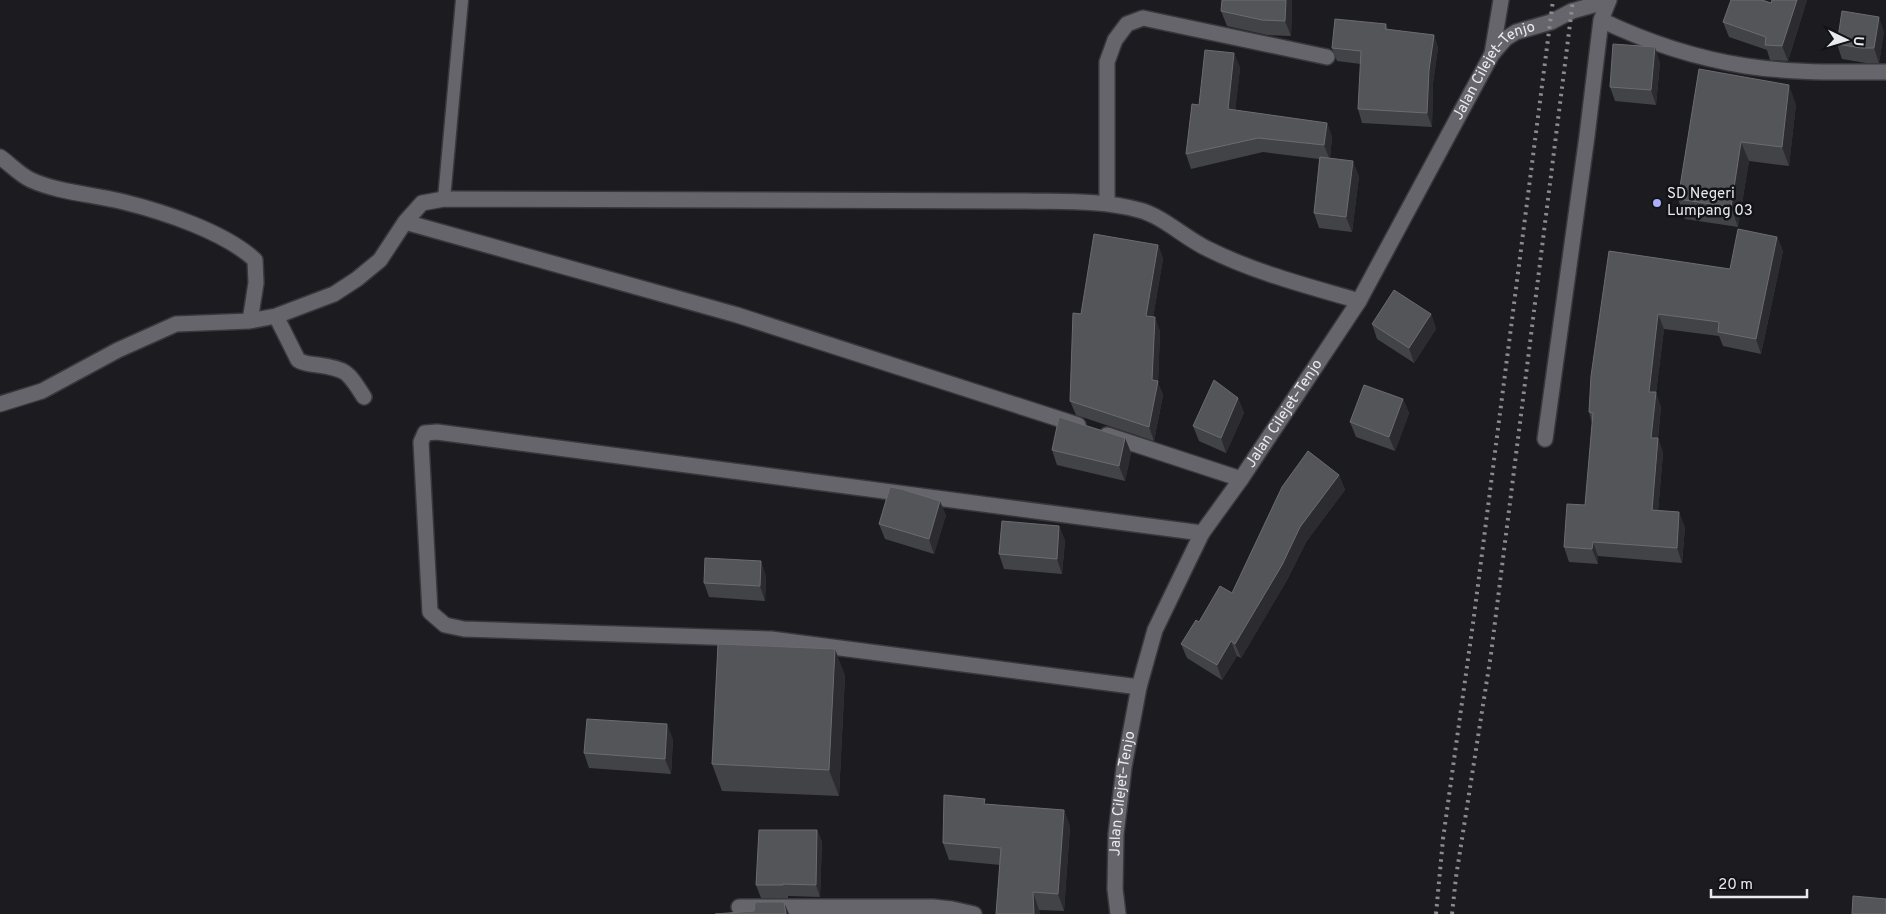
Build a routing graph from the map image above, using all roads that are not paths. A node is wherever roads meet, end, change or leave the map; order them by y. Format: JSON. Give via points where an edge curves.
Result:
{"nodes":[{"id":1,"x":462,"y":0,"type":"edge"},
{"id":2,"x":1500,"y":0,"type":"edge"},
{"id":3,"x":1604,"y":0,"type":"edge"},
{"id":4,"x":1610,"y":0,"type":"edge"},
{"id":5,"x":1601,"y":20,"type":"junction"},
{"id":6,"x":1492,"y":54,"type":"junction"},
{"id":7,"x":1328,"y":57,"type":"dead end"},
{"id":8,"x":1886,"y":72,"type":"edge"},
{"id":9,"x":0,"y":157,"type":"edge"},
{"id":10,"x":444,"y":199,"type":"junction"},
{"id":11,"x":1107,"y":204,"type":"junction"},
{"id":12,"x":405,"y":222,"type":"junction"},
{"id":13,"x":1358,"y":300,"type":"junction"},
{"id":14,"x":276,"y":316,"type":"junction"},
{"id":15,"x":250,"y":321,"type":"junction"},
{"id":16,"x":364,"y":397,"type":"dead end"},
{"id":17,"x":0,"y":404,"type":"edge"},
{"id":18,"x":1545,"y":439,"type":"dead end"},
{"id":19,"x":1241,"y":479,"type":"junction"},
{"id":20,"x":1202,"y":533,"type":"junction"},
{"id":21,"x":1139,"y":687,"type":"junction"},
{"id":22,"x":739,"y":907,"type":"dead end"},
{"id":23,"x":974,"y":914,"type":"edge"},
{"id":24,"x":1118,"y":914,"type":"edge"}],
"edges":[{"from":1,"to":10,"type":"lane"},
{"from":2,"to":6,"type":"street"},
{"from":3,"to":6,"type":"street","name":"Jalan Cilejet–Tenjo","via":[[1572,10],[1551,22],[1516,32]]},
{"from":4,"to":5,"type":"street"},
{"from":5,"to":8,"type":"street","via":[[1671,49],[1729,63],[1818,72]]},
{"from":5,"to":18,"type":"street"},
{"from":6,"to":13,"type":"street","name":"Jalan Cilejet–Tenjo"},
{"from":7,"to":11,"type":"street","via":[[1143,18],[1127,24],[1115,40],[1107,62]]},
{"from":9,"to":15,"type":"street","via":[[29,179],[124,202],[200,228],[242,248],[255,260],[256,283]]},
{"from":10,"to":11,"type":"street"},
{"from":10,"to":12,"type":"street","via":[[422,203]]},
{"from":11,"to":13,"type":"street","via":[[1141,210],[1206,249],[1252,269]]},
{"from":12,"to":14,"type":"street","via":[[380,260],[357,279],[334,294]]},
{"from":12,"to":19,"type":"street","via":[[736,315]]},
{"from":13,"to":19,"type":"street","name":"Jalan Cilejet–Tenjo"},
{"from":14,"to":15,"type":"street"},
{"from":14,"to":16,"type":"street","via":[[298,360],[342,369]]},
{"from":15,"to":17,"type":"street","via":[[176,324],[101,358],[42,391]]},
{"from":19,"to":20,"type":"street","name":"Jalan Cilejet–Tenjo"},
{"from":20,"to":21,"type":"street","name":"Jalan Cilejet–Tenjo","via":[[1155,630]]},
{"from":20,"to":21,"type":"street","via":[[437,432],[425,433],[421,442],[430,612],[445,625],[464,629],[771,639]]},
{"from":21,"to":24,"type":"street","name":"Jalan Cilejet–Tenjo","via":[[1116,834]]},
{"from":22,"to":23,"type":"street","via":[[933,907]]}]}
